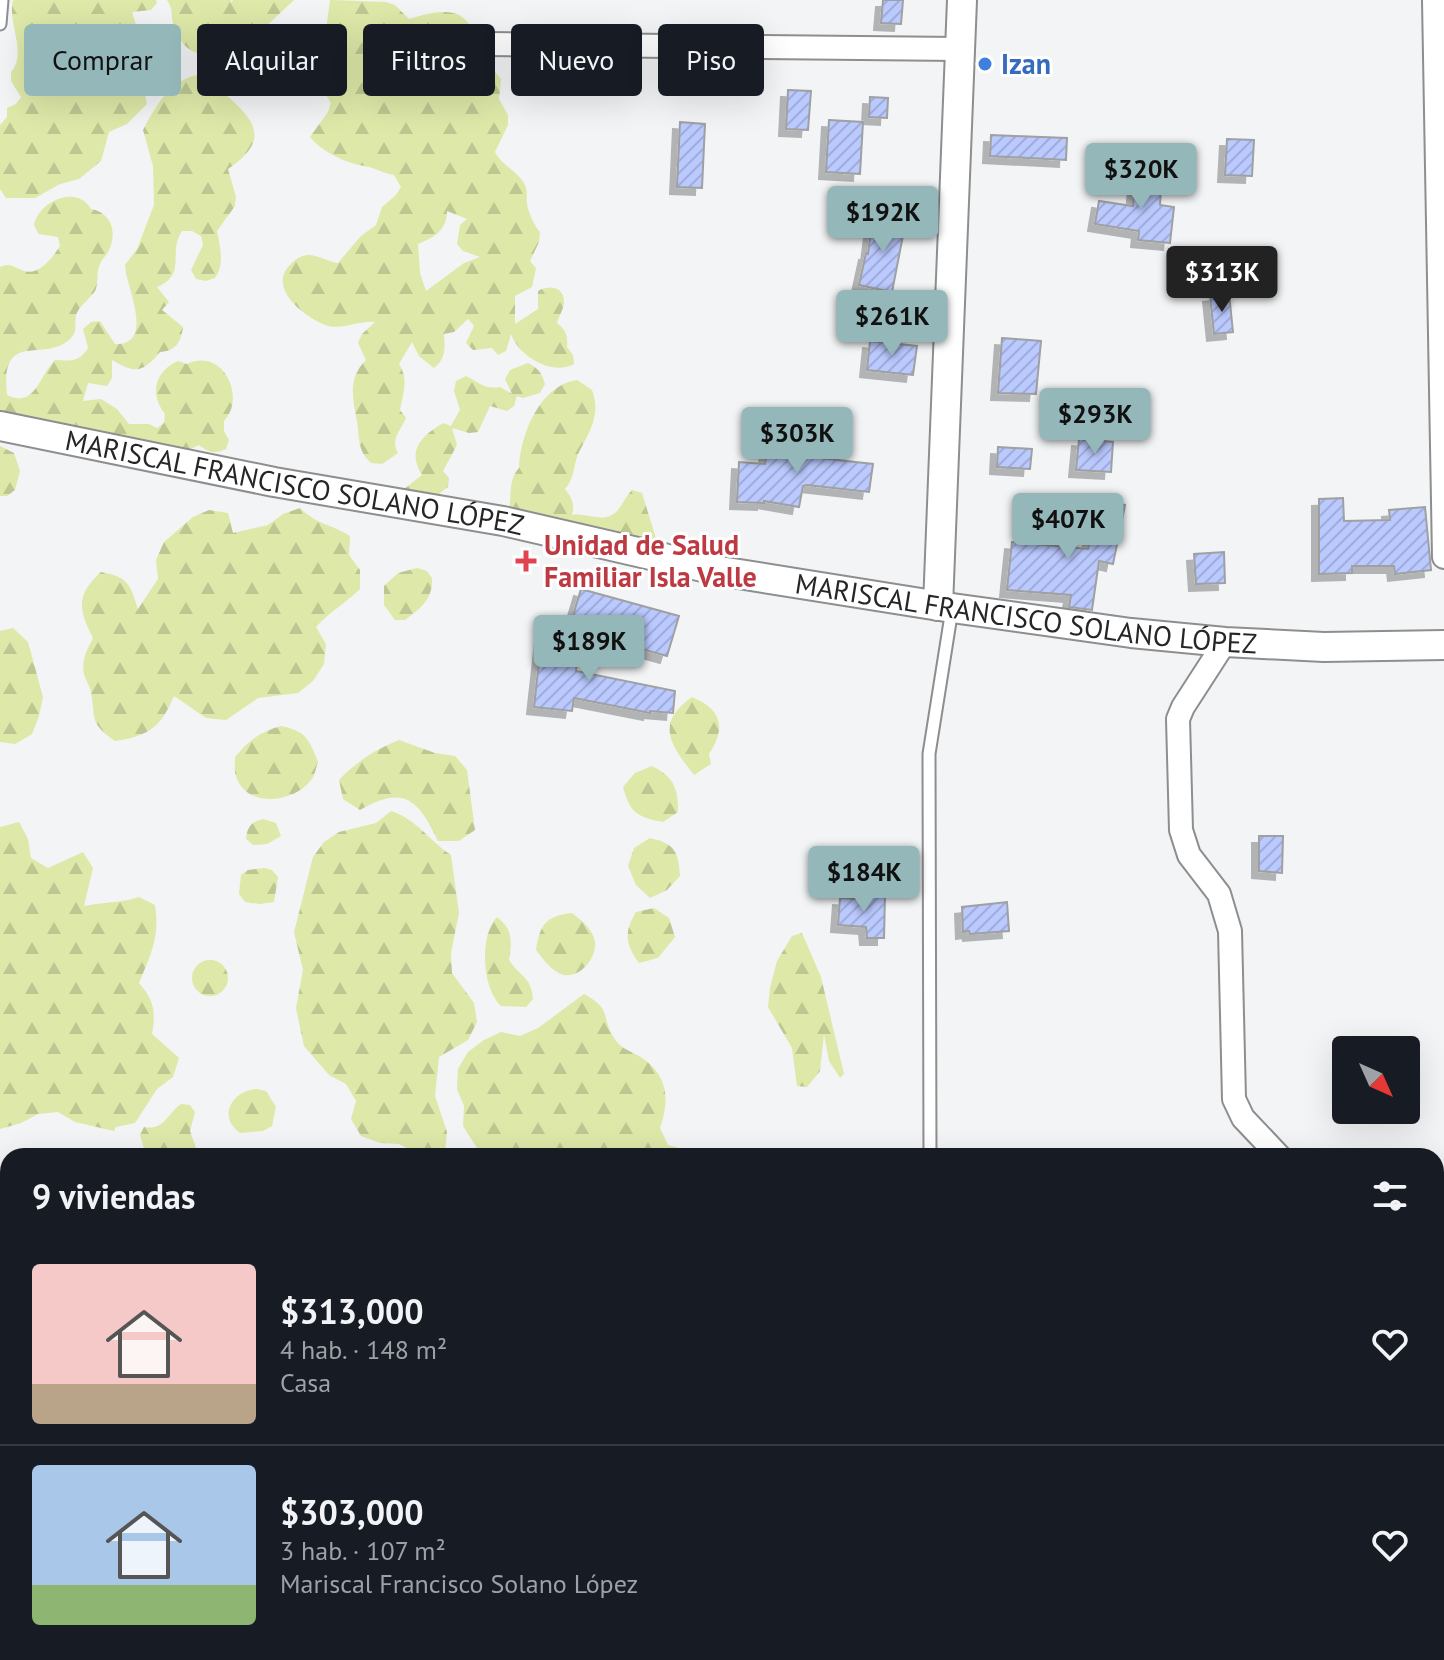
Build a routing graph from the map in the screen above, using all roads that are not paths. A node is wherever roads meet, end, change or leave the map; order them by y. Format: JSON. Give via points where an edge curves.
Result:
{"nodes":[{"id":1,"x":2,"y":0,"type":"edge"},
{"id":2,"x":962,"y":0,"type":"edge"},
{"id":3,"x":1434,"y":0,"type":"edge"},
{"id":4,"x":0,"y":24,"type":"edge"},
{"id":5,"x":495,"y":44,"type":"edge"},
{"id":6,"x":958,"y":49,"type":"junction"},
{"id":7,"x":0,"y":426,"type":"edge"},
{"id":8,"x":1444,"y":557,"type":"edge"},
{"id":9,"x":945,"y":607,"type":"junction"},
{"id":10,"x":1225,"y":642,"type":"junction"},
{"id":11,"x":1444,"y":645,"type":"edge"},
{"id":12,"x":930,"y":1148,"type":"edge"},
{"id":13,"x":1271,"y":1148,"type":"edge"}],
"edges":[{"from":1,"to":4,"type":"lane"},
{"from":2,"to":6,"type":"street"},
{"from":3,"to":8,"type":"street"},
{"from":5,"to":6,"type":"street"},
{"from":6,"to":9,"type":"street"},
{"from":7,"to":9,"type":"street","name":"MARISCAL FRANCISCO SOLANO LÓPEZ","via":[[274,482],[503,521],[720,571]]},
{"from":9,"to":10,"type":"street","name":"MARISCAL FRANCISCO SOLANO LÓPEZ"},
{"from":9,"to":12,"type":"lane","via":[[929,754]]},
{"from":10,"to":11,"type":"street","name":"MARISCAL FRANCISCO SOLANO LÓPEZ"},
{"from":10,"to":13,"type":"street","via":[[1178,719],[1181,830],[1189,855],[1219,894],[1230,931],[1234,1099],[1243,1118]]}]}
